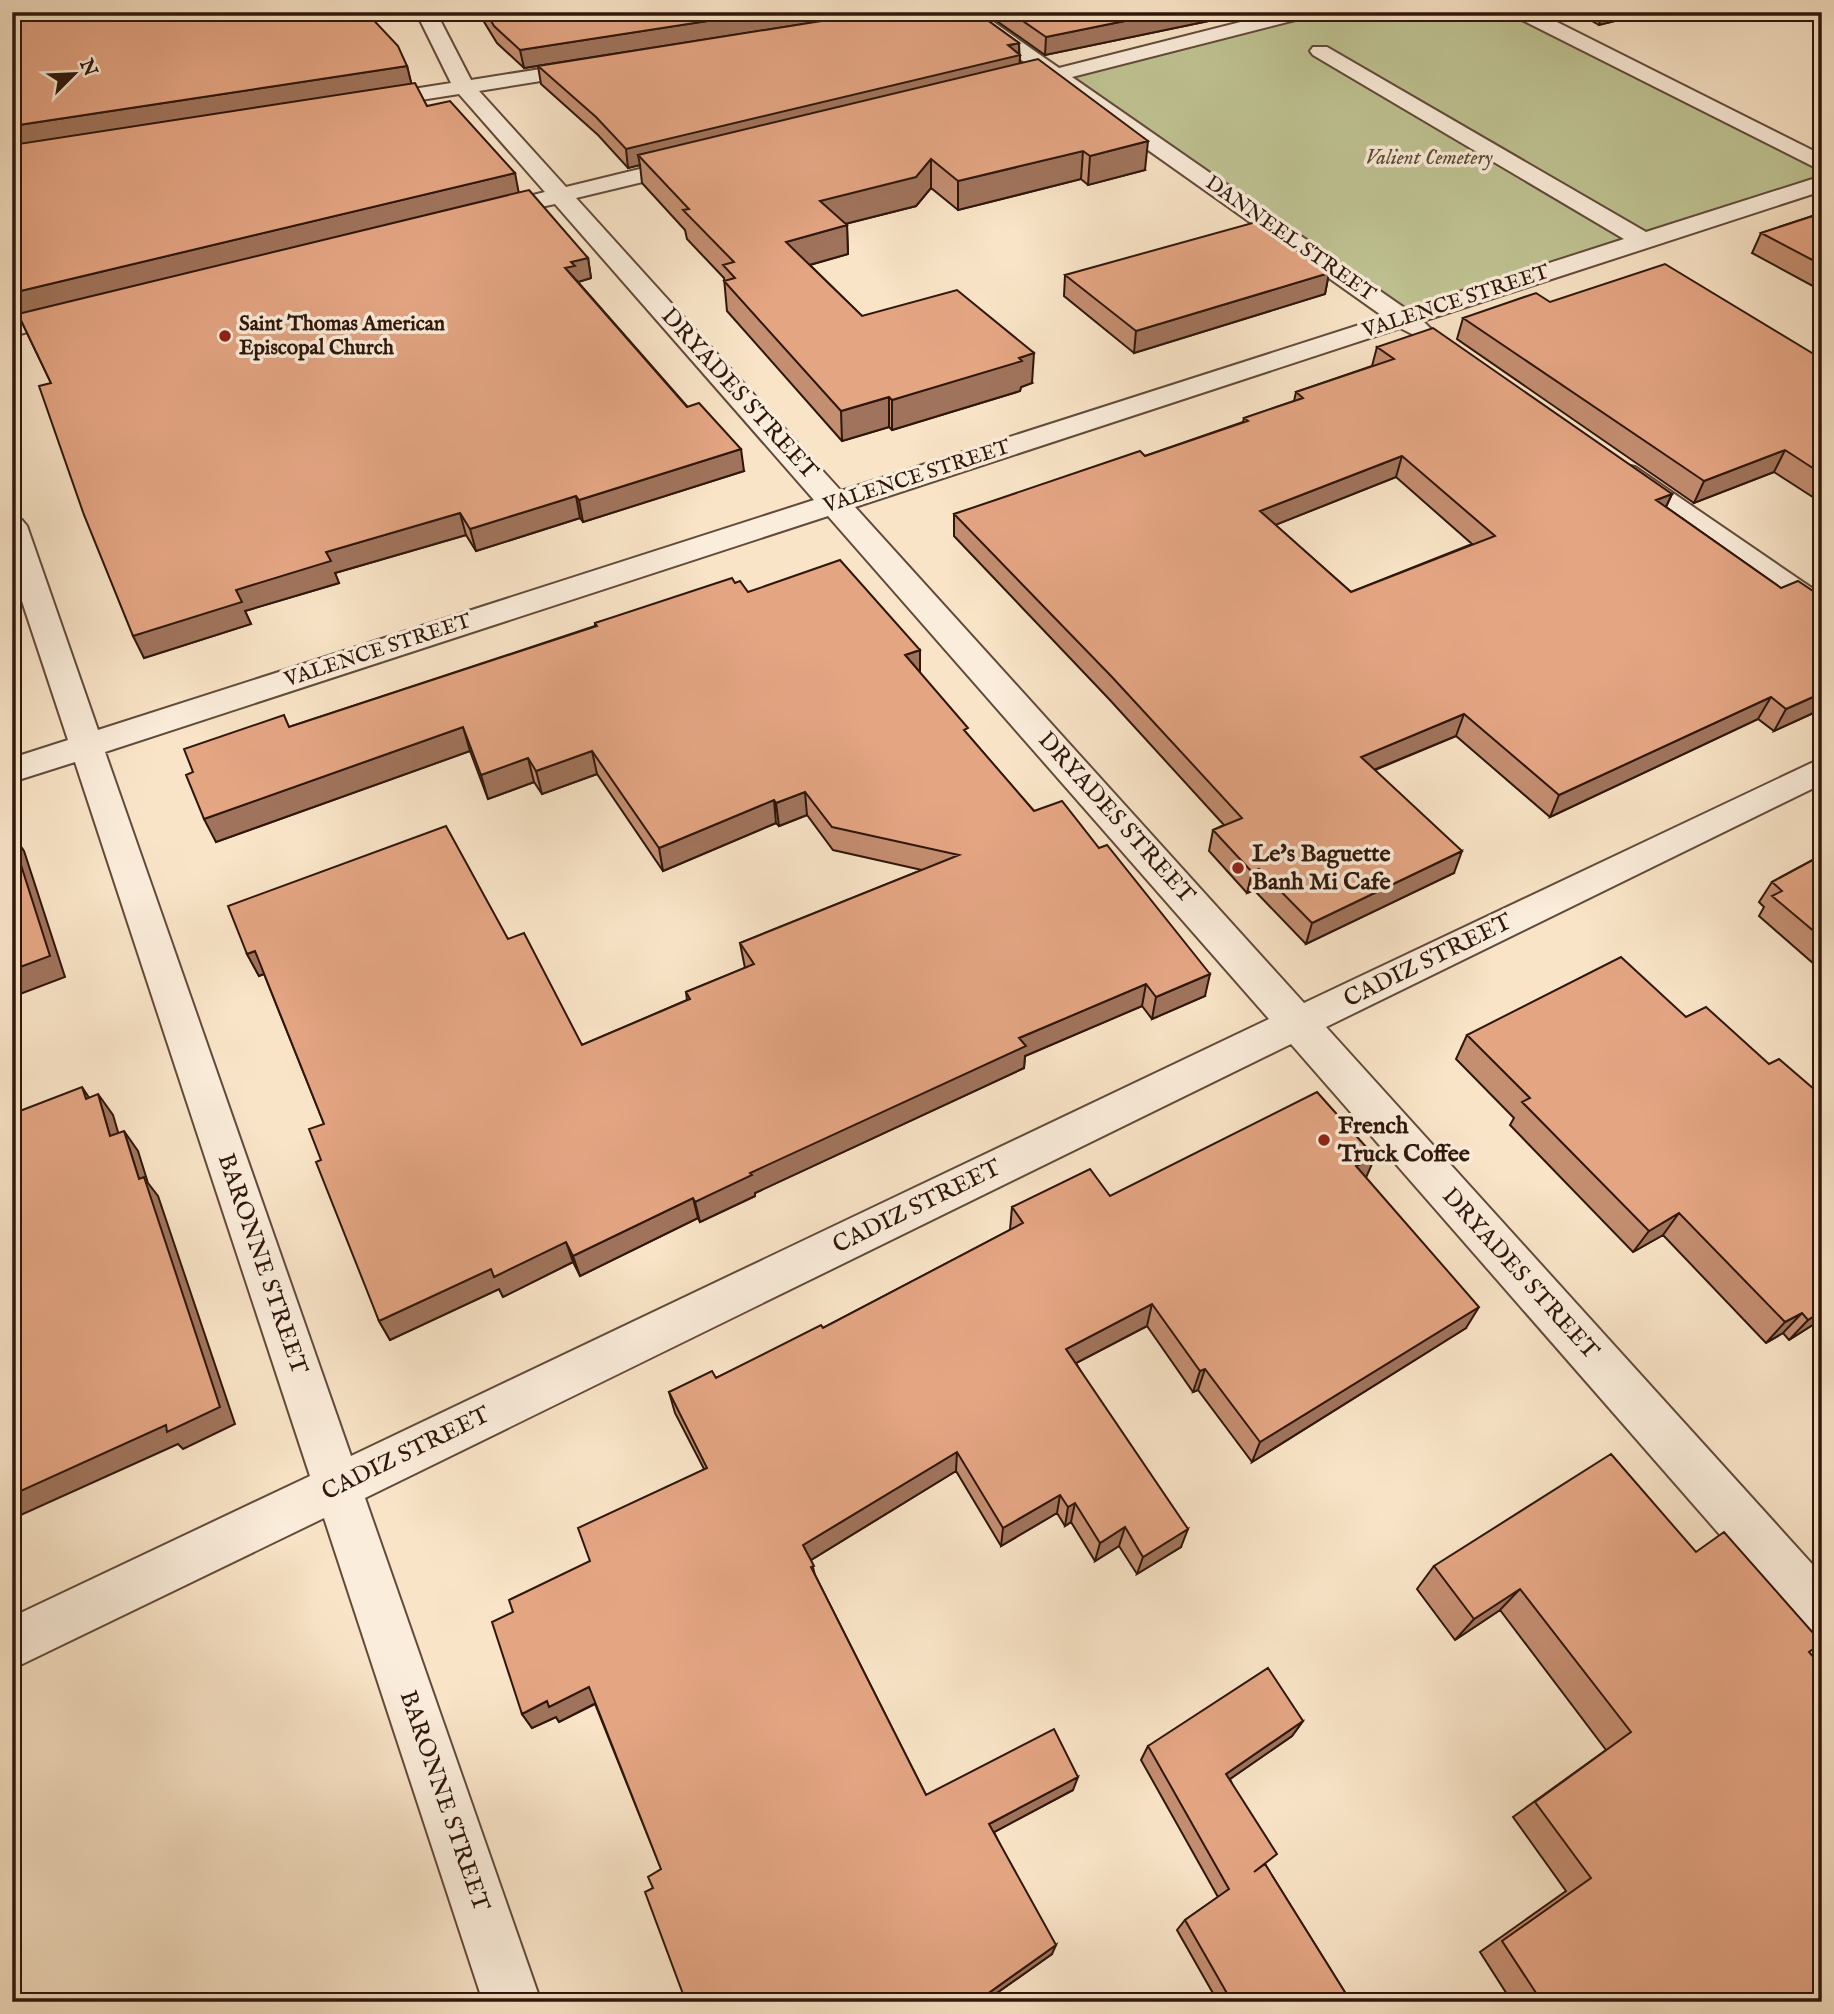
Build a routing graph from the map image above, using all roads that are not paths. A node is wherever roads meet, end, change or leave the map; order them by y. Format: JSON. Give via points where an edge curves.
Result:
{"nodes":[{"id":1,"x":426,"y":12,"type":"edge"},
{"id":2,"x":965,"y":12,"type":"edge"},
{"id":3,"x":1304,"y":12,"type":"edge"},
{"id":4,"x":1521,"y":12,"type":"edge"},
{"id":5,"x":1320,"y":51,"type":"dead end"},
{"id":6,"x":614,"y":64,"type":"edge"},
{"id":7,"x":1056,"y":75,"type":"junction"},
{"id":8,"x":464,"y":87,"type":"junction"},
{"id":9,"x":989,"y":91,"type":"edge"},
{"id":10,"x":355,"y":104,"type":"edge"},
{"id":11,"x":709,"y":159,"type":"edge"},
{"id":12,"x":1822,"y":164,"type":"edge"},
{"id":13,"x":1822,"y":183,"type":"edge"},
{"id":14,"x":563,"y":195,"type":"junction"},
{"id":15,"x":522,"y":205,"type":"edge"},
{"id":16,"x":1642,"y":240,"type":"junction"},
{"id":17,"x":93,"y":309,"type":"edge"},
{"id":18,"x":1404,"y":319,"type":"junction"},
{"id":19,"x":12,"y":328,"type":"edge"},
{"id":20,"x":1438,"y":343,"type":"edge"},
{"id":21,"x":1607,"y":461,"type":"edge"},
{"id":22,"x":836,"y":503,"type":"junction"},
{"id":23,"x":12,"y":526,"type":"edge"},
{"id":24,"x":1822,"y":610,"type":"edge"},
{"id":25,"x":87,"y":746,"type":"junction"},
{"id":26,"x":12,"y":770,"type":"edge"},
{"id":27,"x":1822,"y":770,"type":"edge"},
{"id":28,"x":1298,"y":1023,"type":"junction"},
{"id":29,"x":338,"y":1487,"type":"junction"},
{"id":30,"x":1822,"y":1614,"type":"edge"},
{"id":31,"x":12,"y":1644,"type":"edge"},
{"id":32,"x":512,"y":2002,"type":"edge"}],
"edges":[{"from":1,"to":8,"type":"street","name":"DRYADES STREET"},
{"from":2,"to":7,"type":"street","name":"DANNEEL STREET"},
{"from":3,"to":7,"type":"street"},
{"from":4,"to":12,"type":"street"},
{"from":5,"to":16,"type":"street"},
{"from":6,"to":8,"type":"street"},
{"from":7,"to":9,"type":"street"},
{"from":7,"to":18,"type":"street","name":"DANNEEL STREET"},
{"from":8,"to":10,"type":"street"},
{"from":8,"to":14,"type":"street","name":"DRYADES STREET"},
{"from":11,"to":14,"type":"street"},
{"from":13,"to":16,"type":"street","name":"VALENCE STREET"},
{"from":14,"to":15,"type":"street"},
{"from":14,"to":22,"type":"street","name":"DRYADES STREET"},
{"from":16,"to":18,"type":"street","name":"VALENCE STREET"},
{"from":17,"to":19,"type":"street"},
{"from":18,"to":20,"type":"street","name":"DANNEEL STREET"},
{"from":18,"to":22,"type":"street","name":"VALENCE STREET"},
{"from":21,"to":24,"type":"street"},
{"from":22,"to":25,"type":"street","name":"VALENCE STREET"},
{"from":22,"to":28,"type":"street","name":"DRYADES STREET"},
{"from":23,"to":25,"type":"street","name":"BARONNE STREET"},
{"from":25,"to":26,"type":"street","name":"VALENCE STREET"},
{"from":25,"to":29,"type":"street","name":"BARONNE STREET"},
{"from":27,"to":28,"type":"street","name":"CADIZ STREET"},
{"from":28,"to":29,"type":"street","name":"CADIZ STREET"},
{"from":28,"to":30,"type":"street","name":"DRYADES STREET"},
{"from":29,"to":31,"type":"street","name":"CADIZ STREET"},
{"from":29,"to":32,"type":"street","name":"BARONNE STREET"}]}
